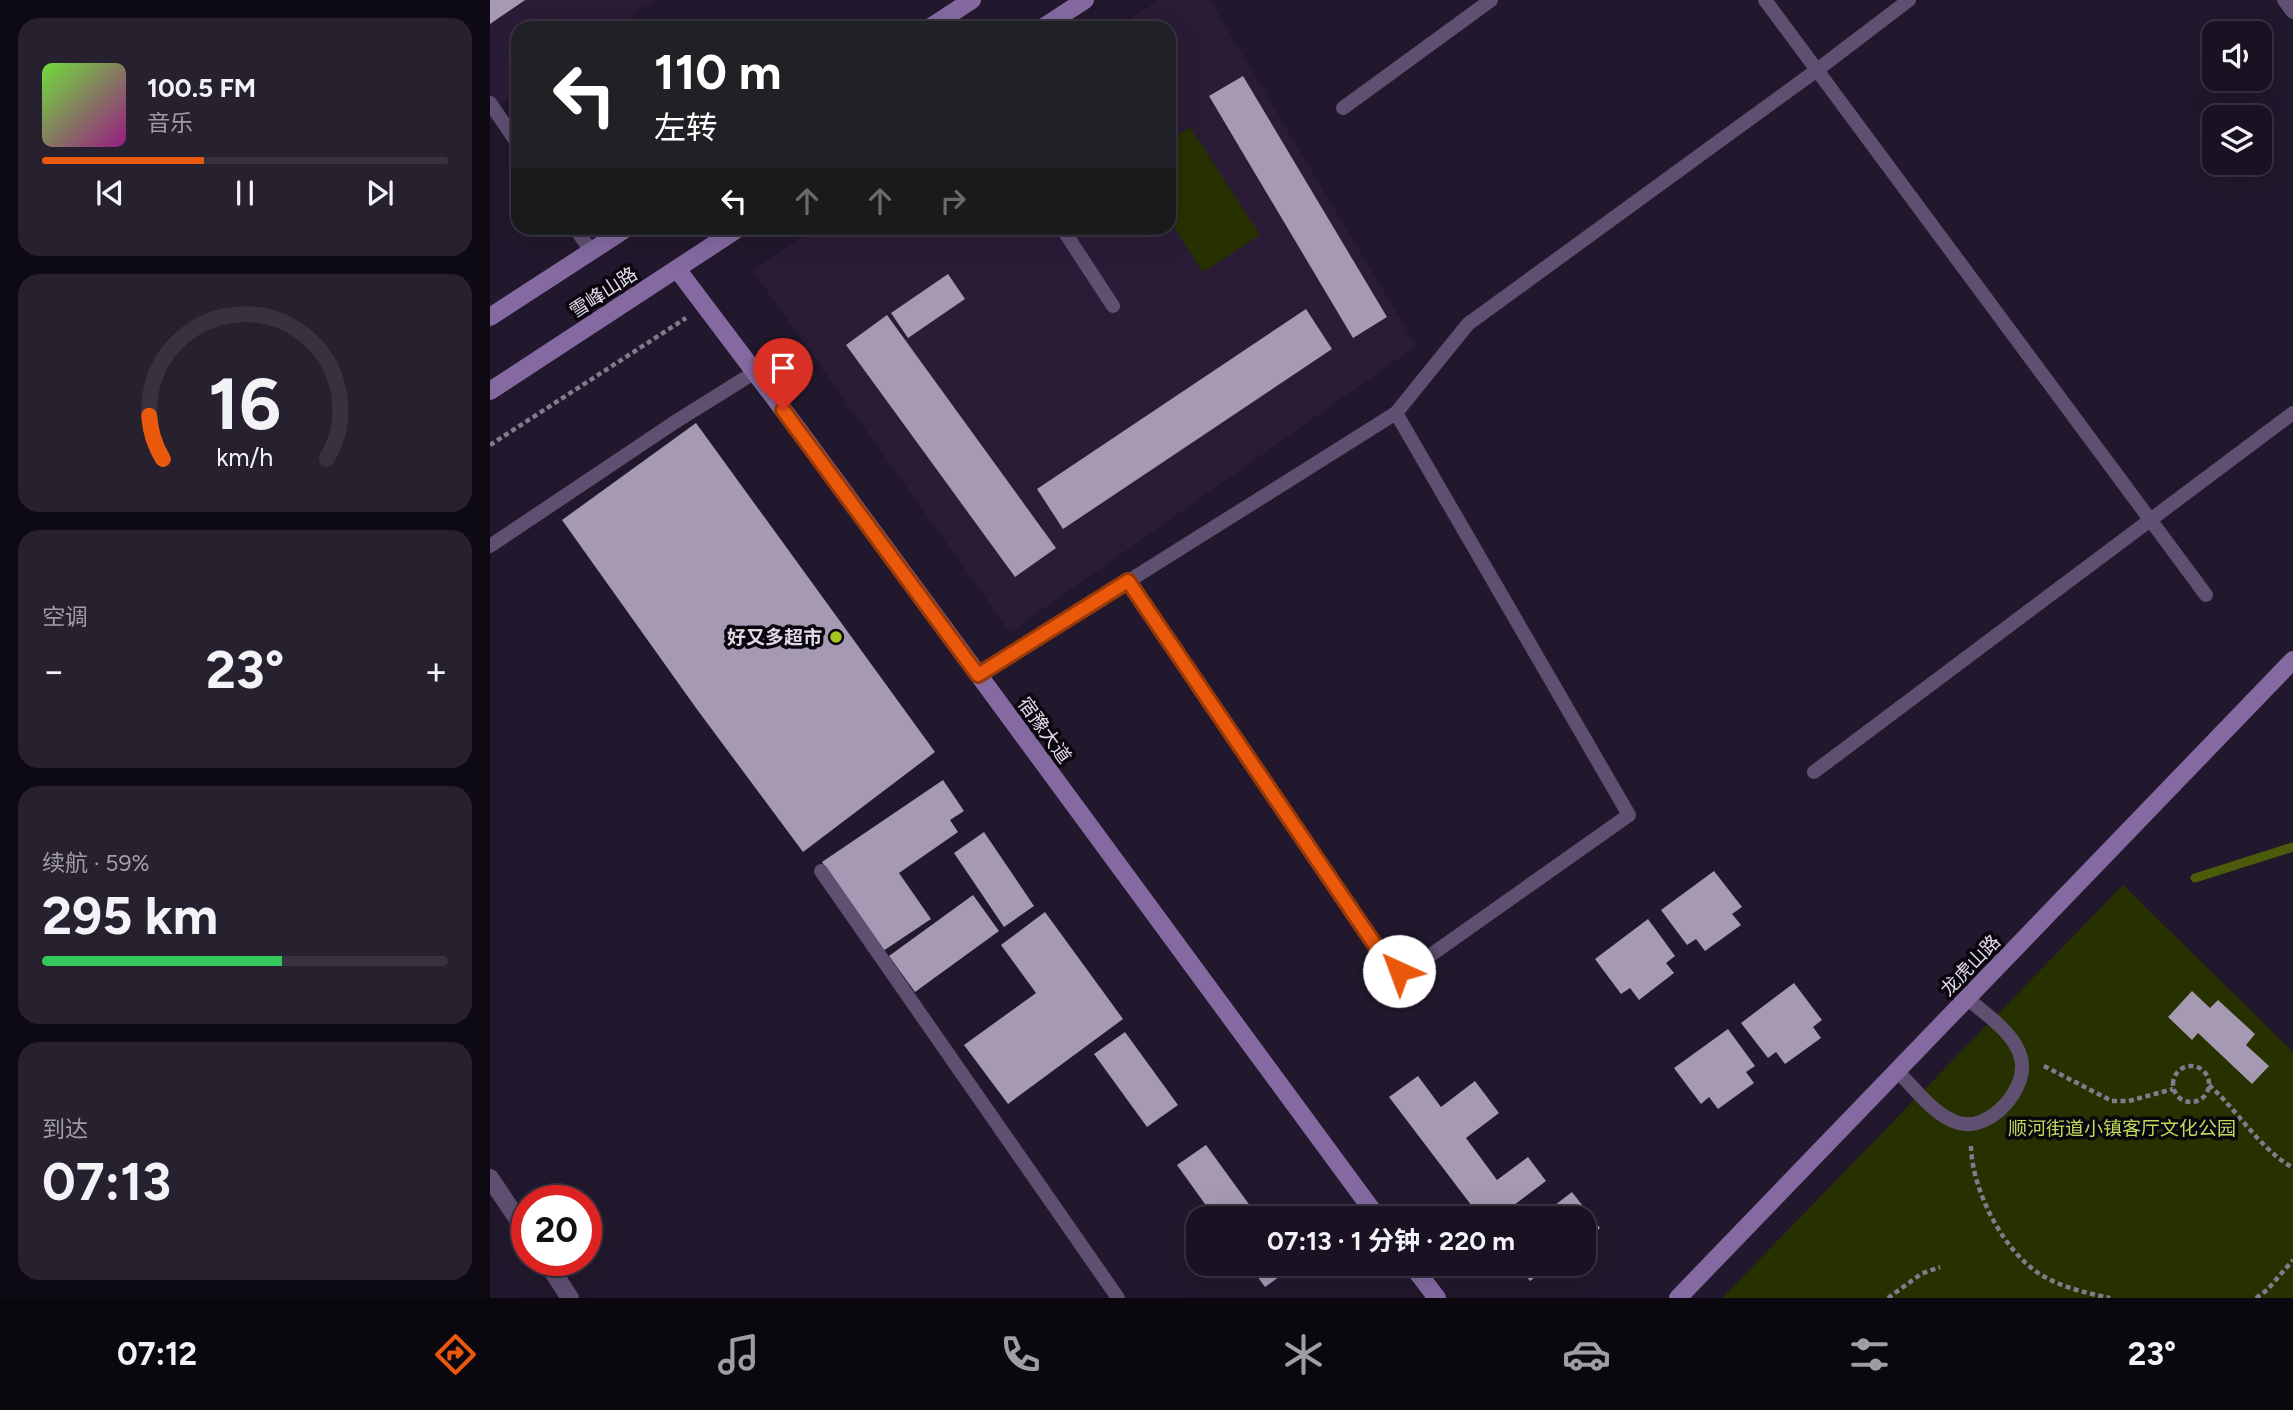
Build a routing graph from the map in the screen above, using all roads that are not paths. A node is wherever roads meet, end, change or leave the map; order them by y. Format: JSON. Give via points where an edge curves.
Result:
{"nodes":[{"id":1,"x":972,"y":0,"type":"edge"},
{"id":2,"x":1085,"y":0,"type":"edge"},
{"id":3,"x":1491,"y":0,"type":"edge"},
{"id":4,"x":1765,"y":0,"type":"edge"},
{"id":5,"x":1909,"y":0,"type":"edge"},
{"id":6,"x":2284,"y":0,"type":"edge"},
{"id":7,"x":2293,"y":12,"type":"edge"},
{"id":8,"x":940,"y":21,"type":"edge"},
{"id":9,"x":1053,"y":21,"type":"edge"},
{"id":10,"x":1817,"y":70,"type":"junction"},
{"id":11,"x":490,"y":103,"type":"edge"},
{"id":12,"x":1343,"y":108,"type":"dead end"},
{"id":13,"x":511,"y":134,"type":"edge"},
{"id":14,"x":580,"y":235,"type":"edge"},
{"id":15,"x":616,"y":235,"type":"edge"},
{"id":16,"x":728,"y":235,"type":"edge"},
{"id":17,"x":1067,"y":235,"type":"edge"},
{"id":18,"x":591,"y":251,"type":"junction"},
{"id":19,"x":677,"y":268,"type":"junction"},
{"id":20,"x":1113,"y":306,"type":"dead end"},
{"id":21,"x":490,"y":317,"type":"edge"},
{"id":22,"x":754,"y":372,"type":"junction"},
{"id":23,"x":490,"y":391,"type":"edge"},
{"id":24,"x":1396,"y":413,"type":"junction"},
{"id":25,"x":2293,"y":413,"type":"edge"},
{"id":26,"x":2151,"y":520,"type":"junction"},
{"id":27,"x":490,"y":546,"type":"edge"},
{"id":28,"x":1128,"y":581,"type":"junction"},
{"id":29,"x":2206,"y":595,"type":"dead end"},
{"id":30,"x":2293,"y":660,"type":"edge"},
{"id":31,"x":978,"y":675,"type":"junction"},
{"id":32,"x":1814,"y":772,"type":"dead end"},
{"id":33,"x":821,"y":871,"type":"dead end"},
{"id":34,"x":1967,"y":998,"type":"junction"},
{"id":35,"x":1897,"y":1071,"type":"junction"},
{"id":36,"x":490,"y":1178,"type":"edge"},
{"id":37,"x":1369,"y":1206,"type":"edge"},
{"id":38,"x":511,"y":1209,"type":"edge"},
{"id":39,"x":556,"y":1276,"type":"edge"},
{"id":40,"x":1421,"y":1276,"type":"edge"},
{"id":41,"x":570,"y":1298,"type":"edge"},
{"id":42,"x":1118,"y":1298,"type":"edge"},
{"id":43,"x":1437,"y":1298,"type":"edge"},
{"id":44,"x":1678,"y":1298,"type":"edge"}],
"edges":[{"from":1,"to":8,"type":"street"},
{"from":2,"to":9,"type":"street"},
{"from":3,"to":12,"type":"lane"},
{"from":4,"to":10,"type":"lane"},
{"from":5,"to":10,"type":"lane"},
{"from":6,"to":7,"type":"lane"},
{"from":10,"to":24,"type":"lane","via":[[1468,324]]},
{"from":10,"to":26,"type":"lane"},
{"from":11,"to":13,"type":"lane"},
{"from":14,"to":18,"type":"lane"},
{"from":15,"to":18,"type":"street"},
{"from":16,"to":19,"type":"street","name":"雪峰山路"},
{"from":17,"to":20,"type":"lane"},
{"from":18,"to":21,"type":"street"},
{"from":19,"to":22,"type":"street","name":"宿豫大道"},
{"from":19,"to":23,"type":"street","name":"雪峰山路"},
{"from":22,"to":27,"type":"lane"},
{"from":22,"to":31,"type":"street","name":"宿豫大道"},
{"from":24,"to":28,"type":"lane"},
{"from":24,"to":28,"type":"lane","via":[[1629,815],[1410,969],[1399,971],[1388,964]]},
{"from":25,"to":26,"type":"lane"},
{"from":26,"to":29,"type":"lane"},
{"from":26,"to":32,"type":"lane"},
{"from":28,"to":31,"type":"lane"},
{"from":30,"to":34,"type":"street","name":"龙虎山路"},
{"from":31,"to":37,"type":"street","name":"宿豫大道"},
{"from":33,"to":42,"type":"lane"},
{"from":34,"to":35,"type":"street","name":"龙虎山路"},
{"from":34,"to":35,"type":"lane","via":[[2009,1037],[2022,1059],[2021,1077],[2013,1093],[1989,1119],[1960,1123],[1936,1110]]},
{"from":35,"to":44,"type":"street","name":"龙虎山路"},
{"from":36,"to":38,"type":"street"},
{"from":39,"to":41,"type":"street"},
{"from":40,"to":43,"type":"street"}]}
